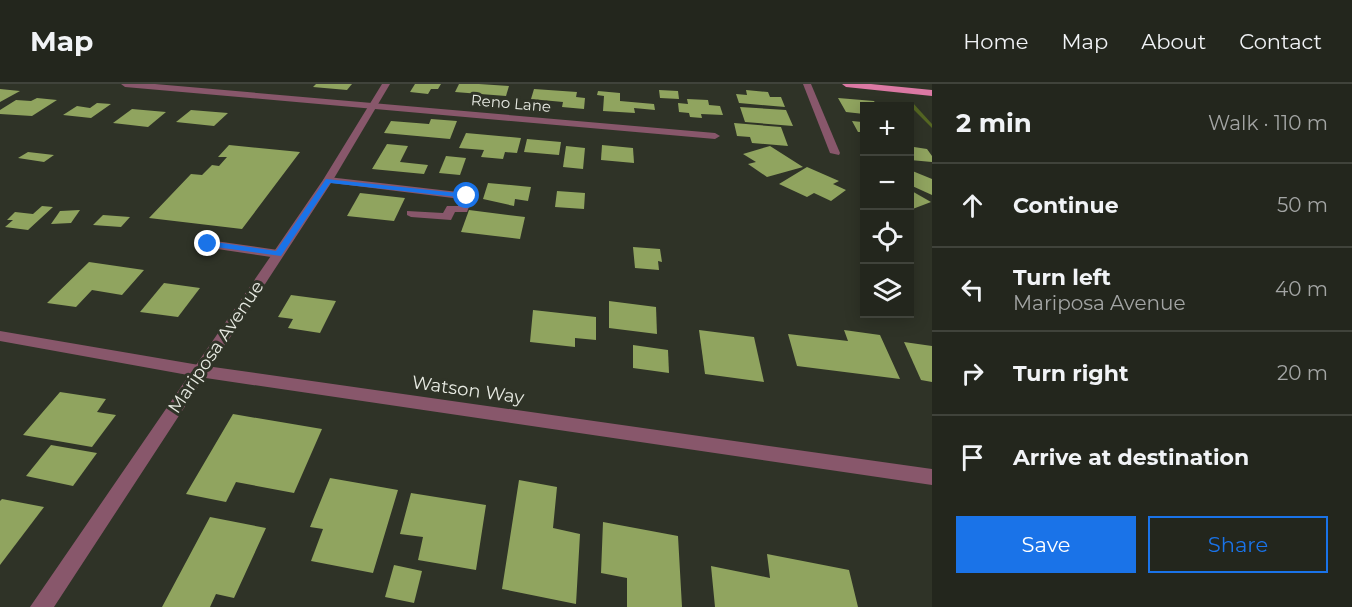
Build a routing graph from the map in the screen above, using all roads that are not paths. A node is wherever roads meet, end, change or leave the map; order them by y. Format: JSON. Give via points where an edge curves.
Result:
{"nodes":[{"id":1,"x":125,"y":84,"type":"edge"},
{"id":2,"x":386,"y":84,"type":"edge"},
{"id":3,"x":807,"y":84,"type":"edge"},
{"id":4,"x":846,"y":84,"type":"edge"},
{"id":5,"x":932,"y":93,"type":"edge"},
{"id":6,"x":373,"y":106,"type":"junction"},
{"id":7,"x":715,"y":136,"type":"dead end"},
{"id":8,"x":835,"y":153,"type":"dead end"},
{"id":9,"x":328,"y":180,"type":"junction"},
{"id":10,"x":411,"y":213,"type":"dead end"},
{"id":11,"x":208,"y":244,"type":"dead end"},
{"id":12,"x":278,"y":254,"type":"junction"},
{"id":13,"x":0,"y":336,"type":"edge"},
{"id":14,"x":199,"y":371,"type":"junction"},
{"id":15,"x":932,"y":477,"type":"edge"},
{"id":16,"x":41,"y":607,"type":"edge"}],
"edges":[{"from":1,"to":6,"type":"street","name":"Reno Lane"},
{"from":2,"to":6,"type":"street","name":"Mariposa Avenue"},
{"from":3,"to":8,"type":"street"},
{"from":4,"to":5,"type":"main road"},
{"from":6,"to":7,"type":"street","name":"Reno Lane"},
{"from":6,"to":9,"type":"street","name":"Mariposa Avenue"},
{"from":9,"to":10,"type":"street","via":[[467,196],[463,210],[451,208],[447,217]]},
{"from":9,"to":12,"type":"street","name":"Mariposa Avenue"},
{"from":11,"to":12,"type":"street"},
{"from":12,"to":14,"type":"street","name":"Mariposa Avenue"},
{"from":13,"to":14,"type":"street","name":"Watson Way"},
{"from":14,"to":15,"type":"street","name":"Watson Way"},
{"from":14,"to":16,"type":"street","name":"Mariposa Avenue"}]}
